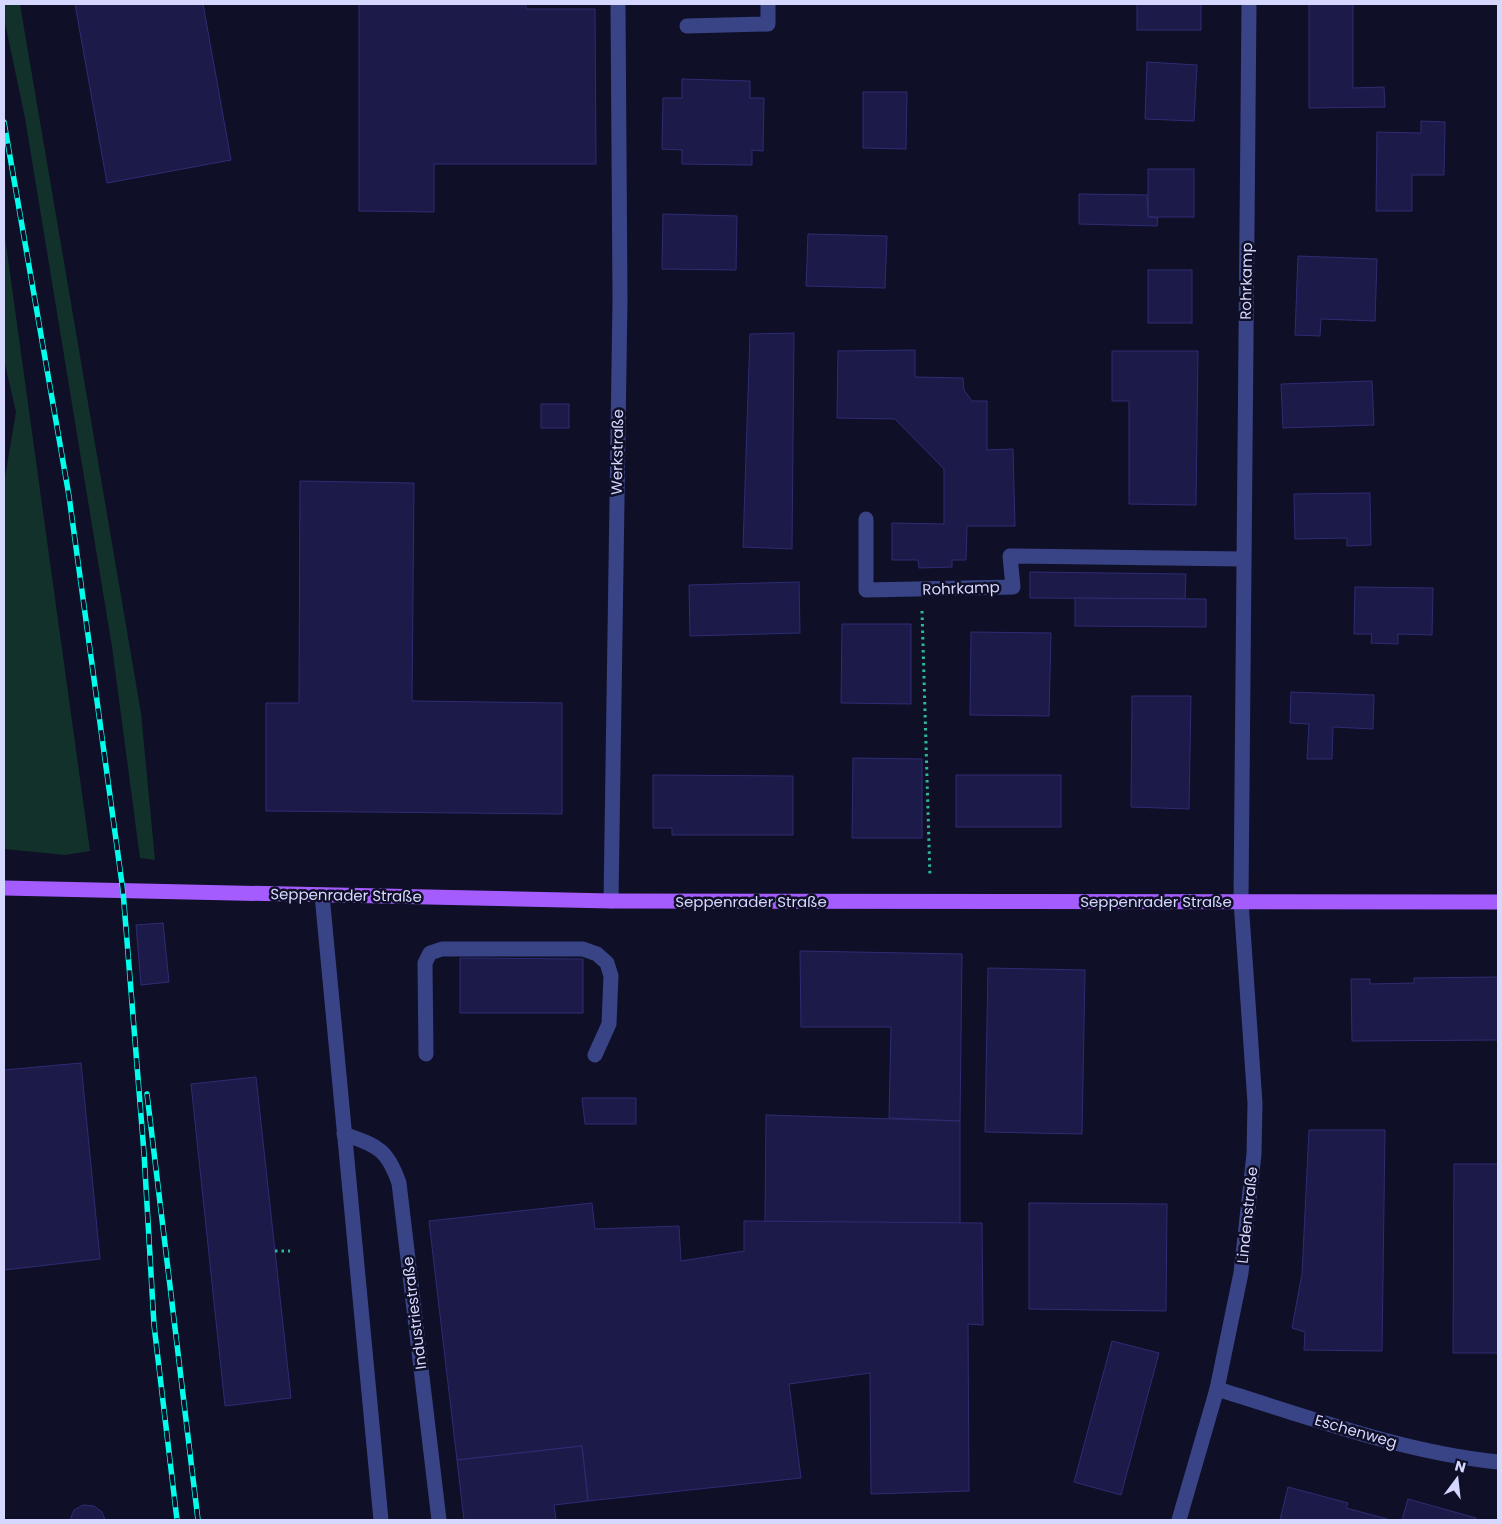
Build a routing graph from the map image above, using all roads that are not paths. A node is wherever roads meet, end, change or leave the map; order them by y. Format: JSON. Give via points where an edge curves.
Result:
{"nodes":[{"id":1,"x":618,"y":4,"type":"edge"},
{"id":2,"x":768,"y":4,"type":"edge"},
{"id":3,"x":1248,"y":4,"type":"edge"},
{"id":4,"x":687,"y":26,"type":"dead end"},
{"id":5,"x":866,"y":519,"type":"dead end"},
{"id":6,"x":1243,"y":559,"type":"junction"},
{"id":7,"x":4,"y":888,"type":"edge"},
{"id":8,"x":322,"y":895,"type":"junction"},
{"id":9,"x":611,"y":901,"type":"junction"},
{"id":10,"x":1241,"y":901,"type":"junction"},
{"id":11,"x":1498,"y":902,"type":"edge"},
{"id":12,"x":426,"y":1054,"type":"dead end"},
{"id":13,"x":595,"y":1055,"type":"dead end"},
{"id":14,"x":344,"y":1134,"type":"junction"},
{"id":15,"x":1217,"y":1388,"type":"junction"},
{"id":16,"x":1498,"y":1462,"type":"edge"},
{"id":17,"x":381,"y":1520,"type":"edge"},
{"id":18,"x":439,"y":1520,"type":"edge"},
{"id":19,"x":1179,"y":1520,"type":"edge"}],
"edges":[{"from":1,"to":9,"type":"street","name":"Werkstraße","via":[[620,300]]},
{"from":2,"to":4,"type":"street","via":[[768,24]]},
{"from":3,"to":6,"type":"street","name":"Rohrkamp"},
{"from":5,"to":6,"type":"street","name":"Rohrkamp","via":[[866,590],[1012,587],[1010,556]]},
{"from":6,"to":10,"type":"street","name":"Rohrkamp"},
{"from":7,"to":8,"type":"main road","name":"Seppenrader Straße"},
{"from":8,"to":9,"type":"main road","name":"Seppenrader Straße"},
{"from":8,"to":14,"type":"street"},
{"from":9,"to":10,"type":"main road","name":"Seppenrader Straße"},
{"from":10,"to":11,"type":"main road","name":"Seppenrader Straße"},
{"from":10,"to":15,"type":"street","name":"Lindenstraße","via":[[1255,1103],[1254,1154],[1241,1273]]},
{"from":12,"to":13,"type":"street","via":[[425,963],[430,953],[442,949],[583,949],[597,954],[607,963],[611,976],[609,1024]]},
{"from":14,"to":17,"type":"street"},
{"from":14,"to":18,"type":"street","name":"Industriestraße","via":[[375,1145],[392,1162],[399,1183]]},
{"from":15,"to":16,"type":"street","name":"Eschenweg","via":[[1391,1442]]},
{"from":15,"to":19,"type":"street","name":"Lindenstraße"}]}
